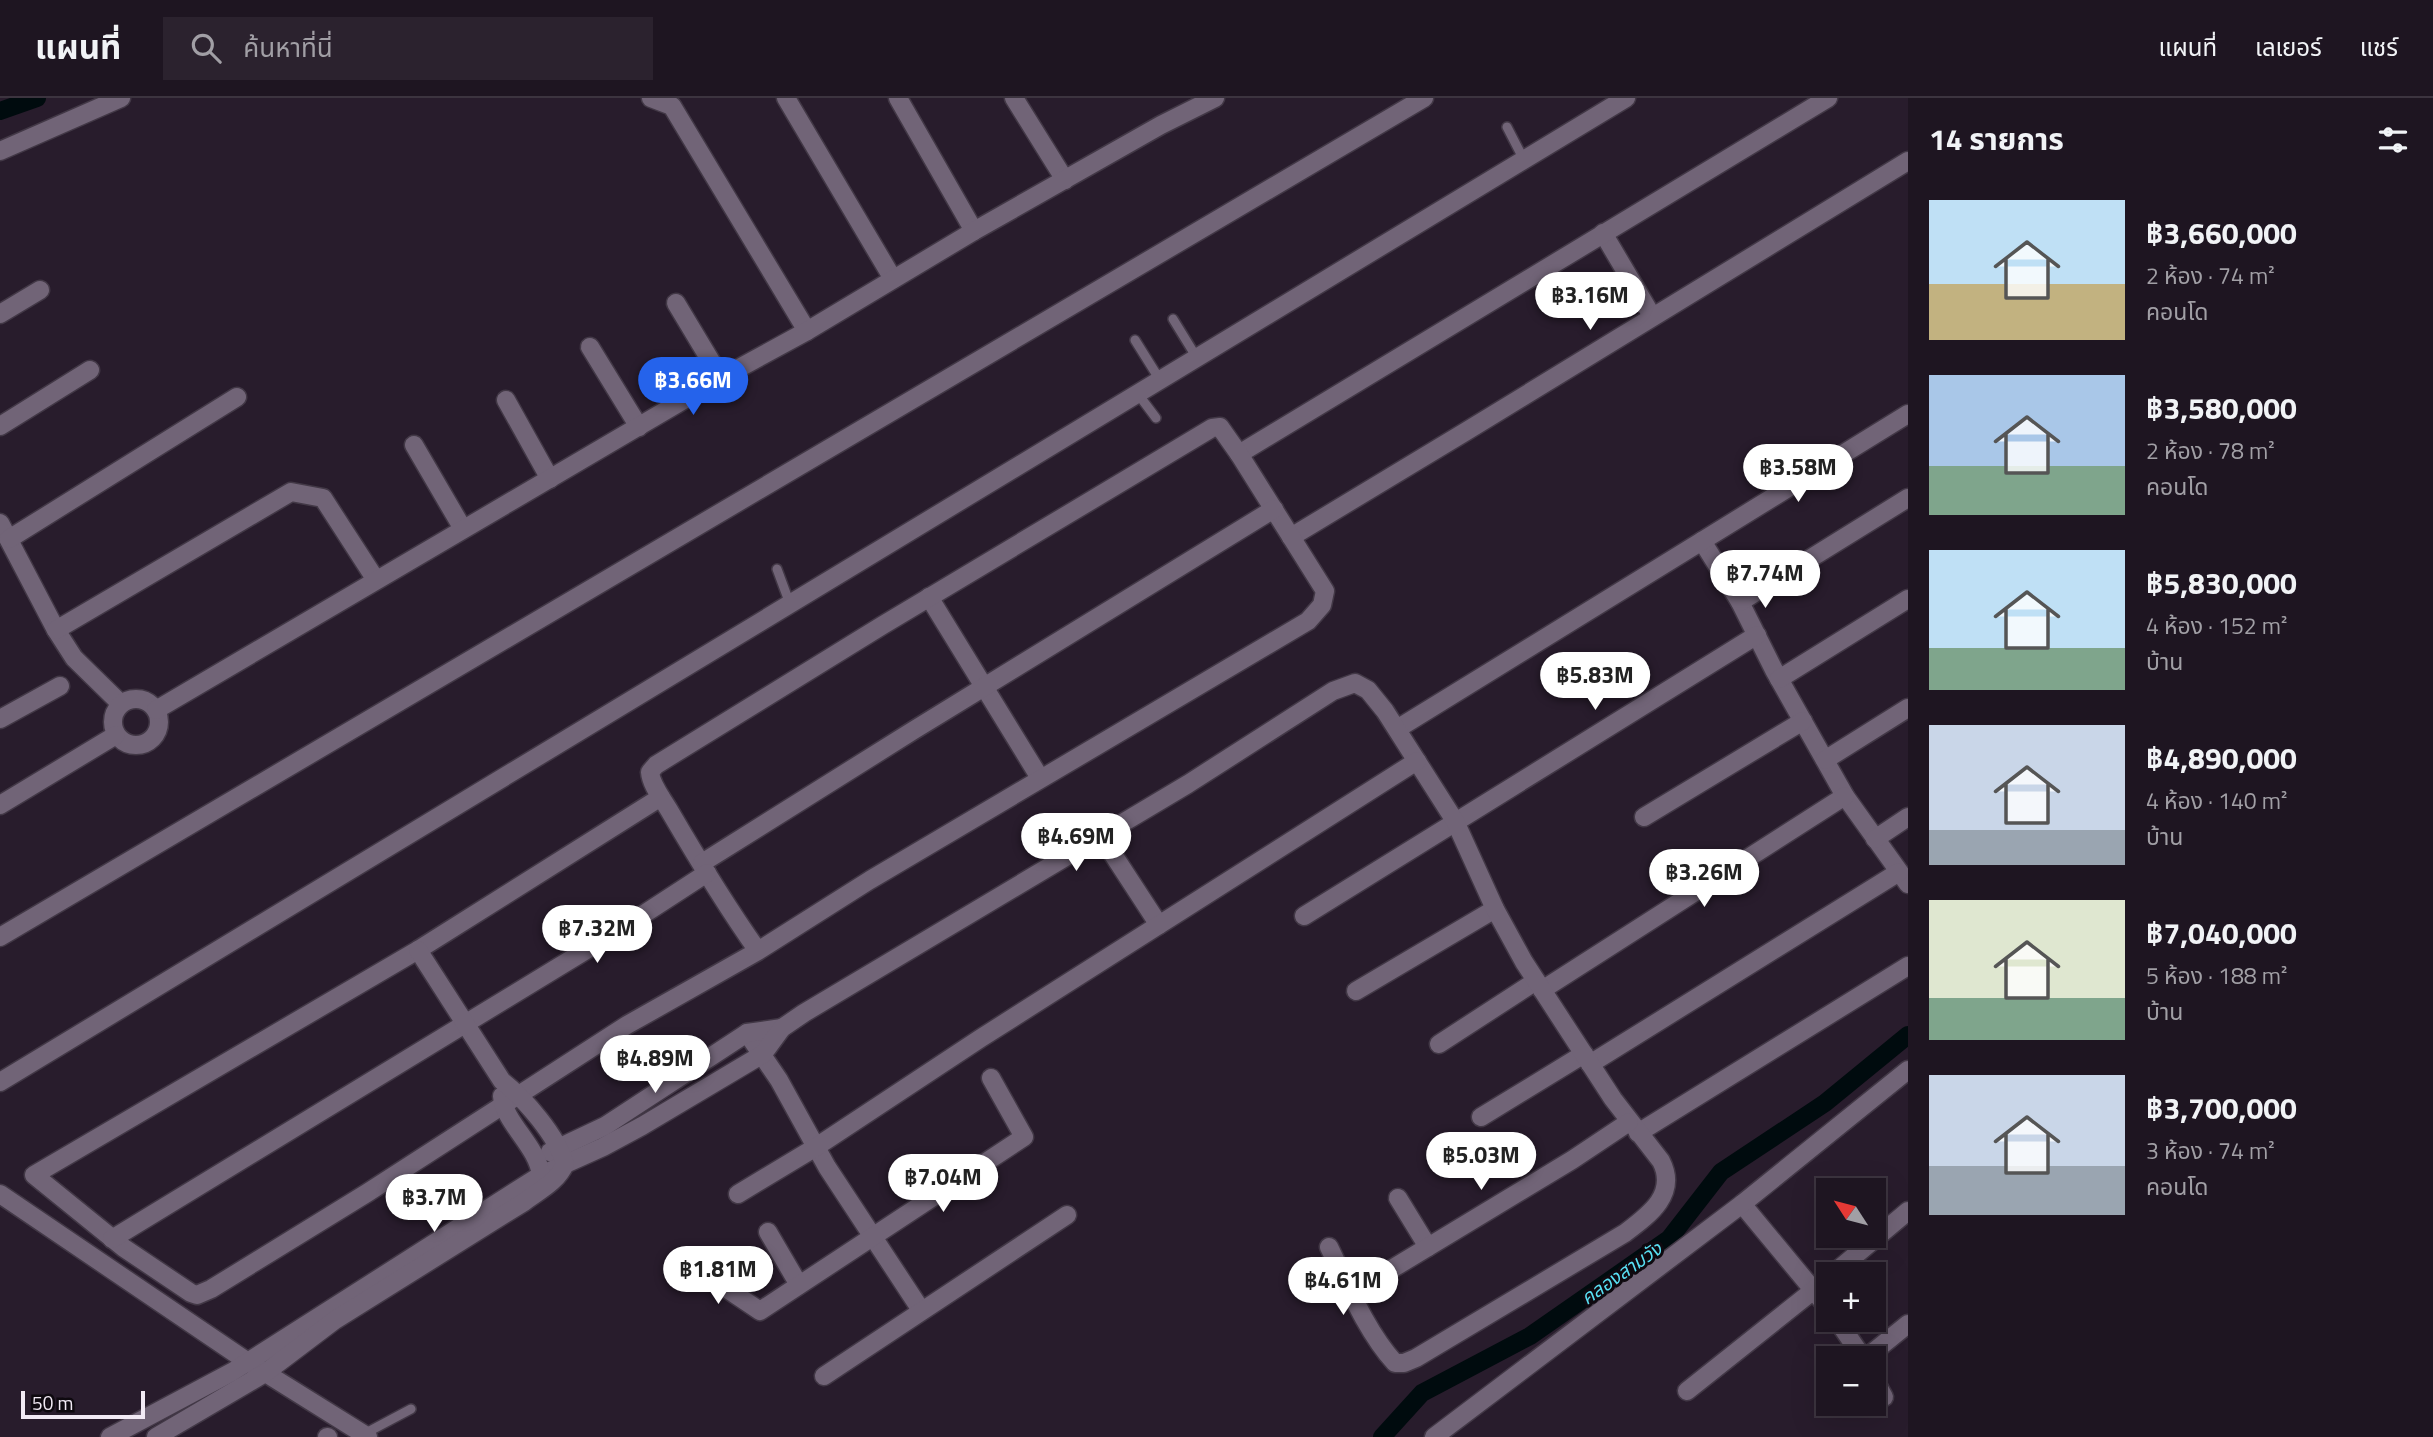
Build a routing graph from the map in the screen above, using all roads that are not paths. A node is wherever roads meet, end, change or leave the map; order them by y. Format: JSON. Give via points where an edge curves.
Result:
{"nodes":[{"id":1,"x":121,"y":98,"type":"edge"},
{"id":2,"x":786,"y":98,"type":"edge"},
{"id":3,"x":898,"y":98,"type":"edge"},
{"id":4,"x":1014,"y":98,"type":"edge"},
{"id":5,"x":1215,"y":98,"type":"edge"},
{"id":6,"x":1424,"y":98,"type":"edge"},
{"id":7,"x":1626,"y":98,"type":"edge"},
{"id":8,"x":1828,"y":98,"type":"edge"},
{"id":9,"x":658,"y":99,"type":"edge"},
{"id":10,"x":1507,"y":127,"type":"dead end"},
{"id":11,"x":0,"y":151,"type":"edge"},
{"id":12,"x":1524,"y":160,"type":"junction"},
{"id":13,"x":1908,"y":161,"type":"edge"},
{"id":14,"x":1065,"y":180,"type":"junction"},
{"id":15,"x":974,"y":231,"type":"junction"},
{"id":16,"x":1603,"y":233,"type":"junction"},
{"id":17,"x":893,"y":279,"type":"junction"},
{"id":18,"x":40,"y":290,"type":"dead end"},
{"id":19,"x":676,"y":303,"type":"dead end"},
{"id":20,"x":0,"y":314,"type":"edge"},
{"id":21,"x":1653,"y":316,"type":"junction"},
{"id":22,"x":1173,"y":319,"type":"dead end"},
{"id":23,"x":807,"y":331,"type":"junction"},
{"id":24,"x":1135,"y":340,"type":"dead end"},
{"id":25,"x":590,"y":347,"type":"dead end"},
{"id":26,"x":1197,"y":358,"type":"junction"},
{"id":27,"x":90,"y":370,"type":"dead end"},
{"id":28,"x":721,"y":378,"type":"junction"},
{"id":29,"x":1160,"y":380,"type":"junction"},
{"id":30,"x":1138,"y":394,"type":"junction"},
{"id":31,"x":237,"y":397,"type":"dead end"},
{"id":32,"x":506,"y":400,"type":"dead end"},
{"id":33,"x":1908,"y":414,"type":"edge"},
{"id":34,"x":1156,"y":418,"type":"dead end"},
{"id":35,"x":0,"y":426,"type":"edge"},
{"id":36,"x":639,"y":427,"type":"junction"},
{"id":37,"x":414,"y":445,"type":"dead end"},
{"id":38,"x":1239,"y":454,"type":"junction"},
{"id":39,"x":550,"y":479,"type":"junction"},
{"id":40,"x":1908,"y":498,"type":"edge"},
{"id":41,"x":1274,"y":509,"type":"junction"},
{"id":42,"x":0,"y":523,"type":"edge"},
{"id":43,"x":463,"y":529,"type":"junction"},
{"id":44,"x":1291,"y":537,"type":"junction"},
{"id":45,"x":9,"y":539,"type":"junction"},
{"id":46,"x":1702,"y":541,"type":"junction"},
{"id":47,"x":778,"y":569,"type":"dead end"},
{"id":48,"x":376,"y":580,"type":"junction"},
{"id":49,"x":929,"y":597,"type":"junction"},
{"id":50,"x":1908,"y":599,"type":"edge"},
{"id":51,"x":1740,"y":602,"type":"junction"},
{"id":52,"x":790,"y":604,"type":"junction"},
{"id":53,"x":56,"y":630,"type":"junction"},
{"id":54,"x":1756,"y":635,"type":"junction"},
{"id":55,"x":1779,"y":679,"type":"junction"},
{"id":56,"x":60,"y":686,"type":"dead end"},
{"id":57,"x":984,"y":688,"type":"junction"},
{"id":58,"x":121,"y":704,"type":"junction"},
{"id":59,"x":1908,"y":708,"type":"edge"},
{"id":60,"x":156,"y":710,"type":"junction"},
{"id":61,"x":0,"y":719,"type":"edge"},
{"id":62,"x":1803,"y":721,"type":"junction"},
{"id":63,"x":1397,"y":729,"type":"junction"},
{"id":64,"x":116,"y":735,"type":"junction"},
{"id":65,"x":1825,"y":760,"type":"junction"},
{"id":66,"x":1417,"y":761,"type":"junction"},
{"id":67,"x":1040,"y":778,"type":"junction"},
{"id":68,"x":1845,"y":796,"type":"junction"},
{"id":69,"x":662,"y":797,"type":"junction"},
{"id":70,"x":0,"y":804,"type":"edge"},
{"id":71,"x":1644,"y":817,"type":"dead end"},
{"id":72,"x":1908,"y":817,"type":"edge"},
{"id":73,"x":1455,"y":821,"type":"junction"},
{"id":74,"x":1101,"y":836,"type":"junction"},
{"id":75,"x":1875,"y":839,"type":"junction"},
{"id":76,"x":705,"y":868,"type":"junction"},
{"id":77,"x":1903,"y":878,"type":"edge"},
{"id":78,"x":1495,"y":909,"type":"junction"},
{"id":79,"x":1304,"y":916,"type":"dead end"},
{"id":80,"x":1159,"y":925,"type":"junction"},
{"id":81,"x":0,"y":937,"type":"edge"},
{"id":82,"x":418,"y":950,"type":"junction"},
{"id":83,"x":758,"y":951,"type":"junction"},
{"id":84,"x":1908,"y":966,"type":"edge"},
{"id":85,"x":1539,"y":985,"type":"junction"},
{"id":86,"x":1356,"y":991,"type":"dead end"},
{"id":87,"x":465,"y":1024,"type":"junction"},
{"id":88,"x":782,"y":1028,"type":"junction"},
{"id":89,"x":747,"y":1033,"type":"junction"},
{"id":90,"x":1439,"y":1044,"type":"dead end"},
{"id":91,"x":763,"y":1054,"type":"junction"},
{"id":92,"x":1587,"y":1059,"type":"junction"},
{"id":93,"x":1908,"y":1070,"type":"edge"},
{"id":94,"x":991,"y":1078,"type":"dead end"},
{"id":95,"x":502,"y":1081,"type":"junction"},
{"id":96,"x":0,"y":1083,"type":"edge"},
{"id":97,"x":519,"y":1094,"type":"junction"},
{"id":98,"x":503,"y":1105,"type":"junction"},
{"id":99,"x":1481,"y":1117,"type":"dead end"},
{"id":100,"x":1634,"y":1127,"type":"junction"},
{"id":101,"x":610,"y":1133,"type":"junction"},
{"id":102,"x":816,"y":1147,"type":"junction"},
{"id":103,"x":562,"y":1156,"type":"junction"},
{"id":104,"x":539,"y":1166,"type":"junction"},
{"id":105,"x":0,"y":1194,"type":"edge"},
{"id":106,"x":738,"y":1194,"type":"dead end"},
{"id":107,"x":1398,"y":1198,"type":"dead end"},
{"id":108,"x":1742,"y":1204,"type":"junction"},
{"id":109,"x":1908,"y":1211,"type":"edge"},
{"id":110,"x":1067,"y":1215,"type":"dead end"},
{"id":111,"x":768,"y":1232,"type":"dead end"},
{"id":112,"x":874,"y":1237,"type":"junction"},
{"id":113,"x":112,"y":1238,"type":"junction"},
{"id":114,"x":1329,"y":1247,"type":"dead end"},
{"id":115,"x":1428,"y":1247,"type":"junction"},
{"id":116,"x":1847,"y":1262,"type":"edge"},
{"id":117,"x":696,"y":1268,"type":"dead end"},
{"id":118,"x":799,"y":1285,"type":"junction"},
{"id":119,"x":1816,"y":1289,"type":"edge"},
{"id":120,"x":1813,"y":1291,"type":"junction"},
{"id":121,"x":1352,"y":1293,"type":"junction"},
{"id":122,"x":1816,"y":1294,"type":"edge"},
{"id":123,"x":921,"y":1310,"type":"junction"},
{"id":124,"x":1908,"y":1324,"type":"edge"},
{"id":125,"x":1880,"y":1346,"type":"edge"},
{"id":126,"x":247,"y":1362,"type":"junction"},
{"id":127,"x":265,"y":1373,"type":"junction"},
{"id":128,"x":824,"y":1376,"type":"dead end"},
{"id":129,"x":1687,"y":1391,"type":"dead end"},
{"id":130,"x":411,"y":1409,"type":"dead end"},
{"id":131,"x":159,"y":1411,"type":"junction"},
{"id":132,"x":168,"y":1434,"type":"edge"},
{"id":133,"x":366,"y":1435,"type":"edge"},
{"id":134,"x":110,"y":1437,"type":"edge"},
{"id":135,"x":1434,"y":1437,"type":"edge"}],
"edges":[{"from":1,"to":11,"type":"street"},
{"from":2,"to":17,"type":"street"},
{"from":3,"to":15,"type":"street"},
{"from":4,"to":14,"type":"street"},
{"from":5,"to":14,"type":"street"},
{"from":6,"to":81,"type":"street"},
{"from":7,"to":12,"type":"street"},
{"from":8,"to":16,"type":"street"},
{"from":9,"to":23,"type":"street","via":[[672,106]]},
{"from":10,"to":12,"type":"lane"},
{"from":12,"to":26,"type":"street"},
{"from":13,"to":21,"type":"street"},
{"from":14,"to":15,"type":"street"},
{"from":15,"to":17,"type":"street"},
{"from":16,"to":21,"type":"street"},
{"from":16,"to":38,"type":"street"},
{"from":17,"to":23,"type":"street"},
{"from":18,"to":20,"type":"street"},
{"from":19,"to":28,"type":"street"},
{"from":21,"to":44,"type":"street"},
{"from":22,"to":26,"type":"lane"},
{"from":23,"to":28,"type":"street"},
{"from":24,"to":29,"type":"lane"},
{"from":25,"to":36,"type":"street"},
{"from":26,"to":29,"type":"street"},
{"from":27,"to":35,"type":"street"},
{"from":28,"to":36,"type":"street"},
{"from":29,"to":30,"type":"street"},
{"from":30,"to":34,"type":"lane"},
{"from":30,"to":52,"type":"street"},
{"from":31,"to":45,"type":"street"},
{"from":32,"to":39,"type":"street"},
{"from":33,"to":46,"type":"street"},
{"from":36,"to":39,"type":"street"},
{"from":37,"to":43,"type":"street"},
{"from":38,"to":41,"type":"street"},
{"from":38,"to":49,"type":"street","via":[[1220,427],[1212,428]]},
{"from":39,"to":43,"type":"street"},
{"from":40,"to":51,"type":"street"},
{"from":41,"to":44,"type":"street"},
{"from":41,"to":57,"type":"street"},
{"from":42,"to":45,"type":"street"},
{"from":43,"to":48,"type":"street"},
{"from":44,"to":67,"type":"street","via":[[1325,591],[1322,605],[1308,621]]},
{"from":45,"to":53,"type":"street"},
{"from":46,"to":51,"type":"street"},
{"from":46,"to":63,"type":"street"},
{"from":47,"to":52,"type":"lane"},
{"from":48,"to":53,"type":"street","via":[[323,498],[291,492]]},
{"from":48,"to":60,"type":"street"},
{"from":49,"to":57,"type":"street"},
{"from":49,"to":69,"type":"street","via":[[656,765],[650,779]]},
{"from":50,"to":55,"type":"street"},
{"from":51,"to":54,"type":"street"},
{"from":52,"to":96,"type":"street"},
{"from":53,"to":58,"type":"street","via":[[74,658]]},
{"from":54,"to":55,"type":"street"},
{"from":54,"to":73,"type":"street"},
{"from":55,"to":62,"type":"street"},
{"from":56,"to":61,"type":"street"},
{"from":57,"to":67,"type":"street"},
{"from":57,"to":76,"type":"street"},
{"from":58,"to":60,"type":"street","via":[[140,699]]},
{"from":58,"to":64,"type":"street","via":[[113,718]]},
{"from":59,"to":65,"type":"street"},
{"from":60,"to":64,"type":"street","via":[[158,730],[143,744],[123,742]]},
{"from":62,"to":65,"type":"street"},
{"from":62,"to":71,"type":"street"},
{"from":63,"to":66,"type":"street"},
{"from":63,"to":74,"type":"street","via":[[1368,690],[1355,683],[1333,691]]},
{"from":64,"to":70,"type":"street"},
{"from":65,"to":68,"type":"street"},
{"from":66,"to":73,"type":"street"},
{"from":66,"to":80,"type":"street"},
{"from":67,"to":83,"type":"street"},
{"from":68,"to":75,"type":"street"},
{"from":68,"to":85,"type":"street"},
{"from":69,"to":76,"type":"street"},
{"from":69,"to":82,"type":"street"},
{"from":72,"to":75,"type":"street"},
{"from":73,"to":78,"type":"street"},
{"from":73,"to":79,"type":"street"},
{"from":74,"to":80,"type":"street"},
{"from":74,"to":88,"type":"street"},
{"from":75,"to":77,"type":"street"},
{"from":76,"to":83,"type":"street"},
{"from":76,"to":87,"type":"street"},
{"from":77,"to":92,"type":"street"},
{"from":78,"to":85,"type":"street"},
{"from":78,"to":86,"type":"street"},
{"from":80,"to":102,"type":"street"},
{"from":82,"to":87,"type":"street"},
{"from":82,"to":113,"type":"street","via":[[34,1175]]},
{"from":83,"to":97,"type":"street"},
{"from":84,"to":100,"type":"street"},
{"from":85,"to":90,"type":"street"},
{"from":85,"to":92,"type":"street"},
{"from":87,"to":95,"type":"street"},
{"from":87,"to":113,"type":"street"},
{"from":88,"to":89,"type":"street"},
{"from":88,"to":91,"type":"street"},
{"from":89,"to":91,"type":"street"},
{"from":89,"to":101,"type":"street"},
{"from":91,"to":101,"type":"street"},
{"from":91,"to":102,"type":"street"},
{"from":92,"to":99,"type":"street"},
{"from":92,"to":100,"type":"street"},
{"from":93,"to":108,"type":"street"},
{"from":94,"to":112,"type":"street","via":[[1024,1137]]},
{"from":95,"to":97,"type":"street"},
{"from":95,"to":98,"type":"street"},
{"from":97,"to":98,"type":"street"},
{"from":97,"to":103,"type":"street"},
{"from":98,"to":104,"type":"street"},
{"from":98,"to":113,"type":"street","via":[[197,1295]]},
{"from":100,"to":115,"type":"street"},
{"from":100,"to":121,"type":"street","via":[[1667,1172],[1661,1200],[1649,1215],[1416,1358],[1395,1363]]},
{"from":101,"to":103,"type":"street"},
{"from":102,"to":106,"type":"street"},
{"from":102,"to":112,"type":"street"},
{"from":103,"to":104,"type":"street"},
{"from":103,"to":127,"type":"street","via":[[552,1182],[335,1320]]},
{"from":104,"to":126,"type":"street"},
{"from":105,"to":126,"type":"street"},
{"from":107,"to":115,"type":"street"},
{"from":108,"to":120,"type":"street"},
{"from":108,"to":135,"type":"street"},
{"from":109,"to":116,"type":"street"},
{"from":110,"to":123,"type":"street"},
{"from":111,"to":118,"type":"street"},
{"from":112,"to":118,"type":"street"},
{"from":112,"to":123,"type":"street"},
{"from":114,"to":121,"type":"street"},
{"from":115,"to":121,"type":"street"},
{"from":117,"to":118,"type":"street","via":[[760,1311]]},
{"from":119,"to":120,"type":"street"},
{"from":120,"to":122,"type":"street"},
{"from":120,"to":129,"type":"street"},
{"from":123,"to":128,"type":"street"},
{"from":124,"to":125,"type":"street"},
{"from":126,"to":127,"type":"street"},
{"from":126,"to":131,"type":"street"},
{"from":127,"to":132,"type":"street"},
{"from":127,"to":133,"type":"street"},
{"from":130,"to":133,"type":"lane"},
{"from":131,"to":132,"type":"street"},
{"from":131,"to":134,"type":"street"}]}
